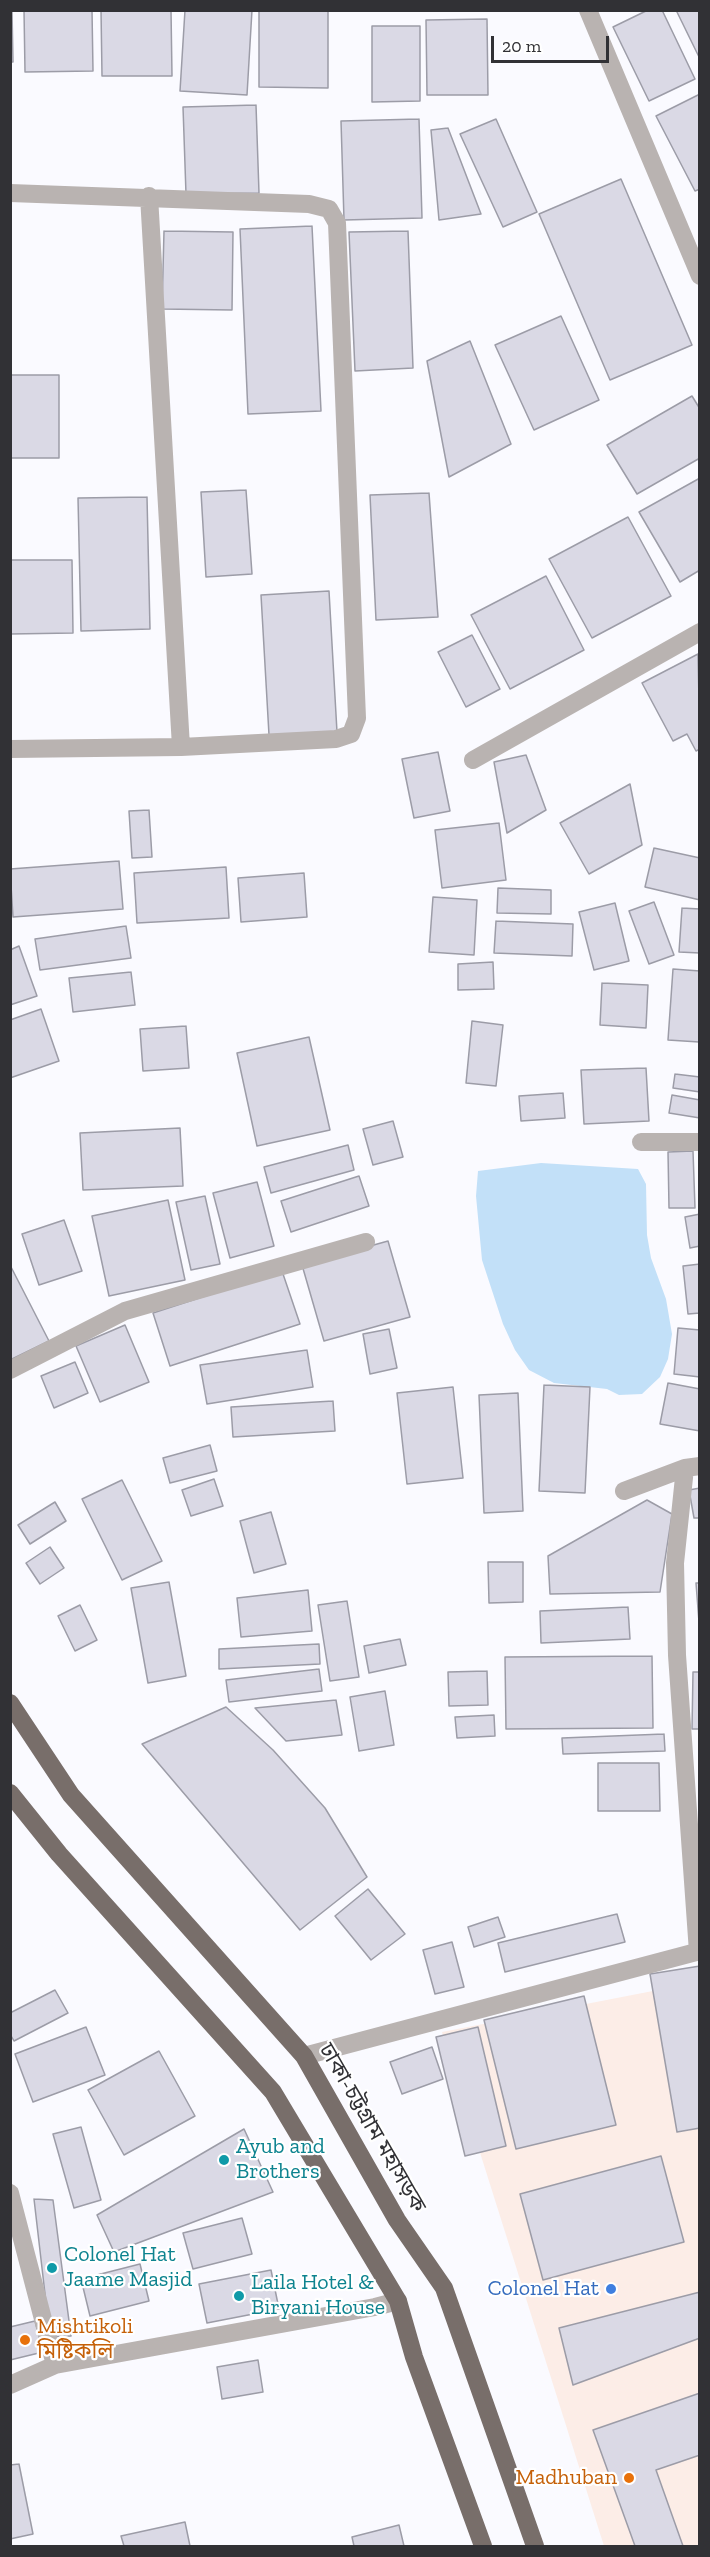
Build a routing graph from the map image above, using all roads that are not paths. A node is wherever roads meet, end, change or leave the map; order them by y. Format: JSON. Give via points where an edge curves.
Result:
{"nodes":[{"id":1,"x":588,"y":10,"type":"edge"},
{"id":2,"x":10,"y":193,"type":"edge"},
{"id":3,"x":149,"y":196,"type":"junction"},
{"id":4,"x":699,"y":276,"type":"edge"},
{"id":5,"x":699,"y":632,"type":"edge"},
{"id":6,"x":181,"y":747,"type":"junction"},
{"id":7,"x":10,"y":749,"type":"edge"},
{"id":8,"x":473,"y":760,"type":"dead end"},
{"id":9,"x":641,"y":1142,"type":"dead end"},
{"id":10,"x":699,"y":1142,"type":"edge"},
{"id":11,"x":366,"y":1242,"type":"dead end"},
{"id":12,"x":10,"y":1370,"type":"edge"},
{"id":13,"x":692,"y":1467,"type":"edge"},
{"id":14,"x":624,"y":1491,"type":"dead end"},
{"id":15,"x":10,"y":1703,"type":"edge"},
{"id":16,"x":10,"y":1793,"type":"edge"},
{"id":17,"x":698,"y":1952,"type":"edge"},
{"id":18,"x":304,"y":2056,"type":"junction"},
{"id":19,"x":10,"y":2193,"type":"edge"},
{"id":20,"x":398,"y":2301,"type":"junction"},
{"id":21,"x":55,"y":2365,"type":"junction"},
{"id":22,"x":10,"y":2385,"type":"edge"},
{"id":23,"x":483,"y":2547,"type":"edge"},
{"id":24,"x":535,"y":2547,"type":"edge"}],
"edges":[{"from":1,"to":4,"type":"street"},
{"from":2,"to":3,"type":"street"},
{"from":3,"to":6,"type":"street"},
{"from":3,"to":6,"type":"street","via":[[309,204],[328,209],[337,223],[357,718],[351,734],[336,740]]},
{"from":5,"to":8,"type":"street"},
{"from":6,"to":7,"type":"street"},
{"from":9,"to":10,"type":"street"},
{"from":11,"to":12,"type":"street","via":[[125,1311]]},
{"from":13,"to":14,"type":"street"},
{"from":13,"to":17,"type":"street","via":[[675,1563],[676,1632]]},
{"from":15,"to":18,"type":"highway","name":"ঢাকা-চট্টগ্রাম মহাসড়ক","via":[[71,1795]]},
{"from":16,"to":20,"type":"highway","via":[[59,1854],[273,2092]]},
{"from":17,"to":18,"type":"street"},
{"from":18,"to":24,"type":"highway","name":"ঢাকা-চট্টগ্রাম মহাসড়ক","via":[[397,2220],[444,2288]]},
{"from":19,"to":21,"type":"street"},
{"from":20,"to":21,"type":"street"},
{"from":20,"to":23,"type":"highway","via":[[414,2357]]},
{"from":21,"to":22,"type":"street"}]}
